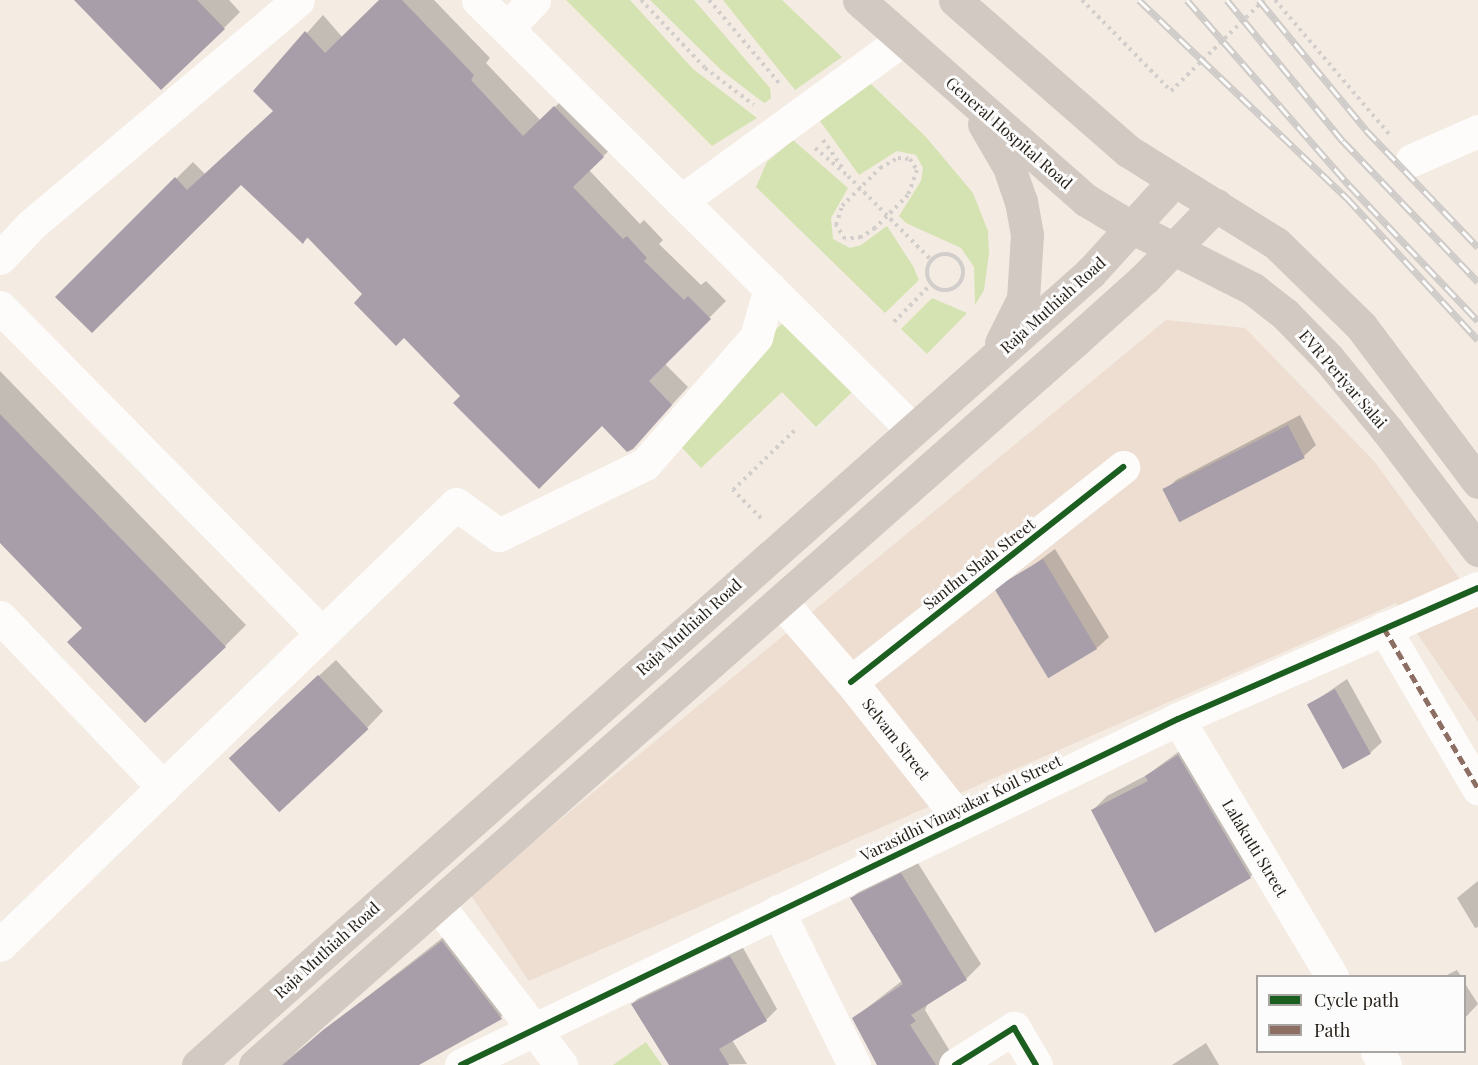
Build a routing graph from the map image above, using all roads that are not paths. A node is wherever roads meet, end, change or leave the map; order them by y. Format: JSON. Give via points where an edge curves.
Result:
{"nodes":[{"id":1,"x":298,"y":0,"type":"edge"},
{"id":2,"x":478,"y":0,"type":"edge"},
{"id":3,"x":534,"y":0,"type":"edge"},
{"id":4,"x":860,"y":0,"type":"edge"},
{"id":5,"x":955,"y":0,"type":"edge"},
{"id":6,"x":507,"y":28,"type":"junction"},
{"id":7,"x":903,"y":39,"type":"junction"},
{"id":8,"x":963,"y":93,"type":"junction"},
{"id":9,"x":1478,"y":131,"type":"edge"},
{"id":10,"x":1412,"y":160,"type":"road end"},
{"id":11,"x":1173,"y":182,"type":"junction"},
{"id":12,"x":681,"y":201,"type":"junction"},
{"id":13,"x":1216,"y":206,"type":"junction"},
{"id":14,"x":1131,"y":228,"type":"junction"},
{"id":15,"x":1173,"y":248,"type":"junction"},
{"id":16,"x":0,"y":258,"type":"edge"},
{"id":17,"x":770,"y":288,"type":"junction"},
{"id":18,"x":0,"y":307,"type":"edge"},
{"id":19,"x":977,"y":372,"type":"junction"},
{"id":20,"x":912,"y":429,"type":"junction"},
{"id":21,"x":1123,"y":467,"type":"dead end"},
{"id":22,"x":1478,"y":482,"type":"edge"},
{"id":23,"x":1478,"y":550,"type":"edge"},
{"id":24,"x":1478,"y":588,"type":"edge"},
{"id":25,"x":782,"y":603,"type":"junction"},
{"id":26,"x":0,"y":617,"type":"edge"},
{"id":27,"x":1384,"y":628,"type":"junction"},
{"id":28,"x":321,"y":633,"type":"junction"},
{"id":29,"x":851,"y":682,"type":"junction"},
{"id":30,"x":1178,"y":719,"type":"junction"},
{"id":31,"x":163,"y":787,"type":"junction"},
{"id":32,"x":1478,"y":788,"type":"edge"},
{"id":33,"x":962,"y":822,"type":"junction"},
{"id":34,"x":438,"y":905,"type":"junction"},
{"id":35,"x":778,"y":911,"type":"junction"},
{"id":36,"x":0,"y":945,"type":"edge"},
{"id":37,"x":1331,"y":975,"type":"edge"},
{"id":38,"x":535,"y":1029,"type":"junction"},
{"id":39,"x":198,"y":1065,"type":"edge"},
{"id":40,"x":255,"y":1065,"type":"edge"},
{"id":41,"x":461,"y":1065,"type":"edge"},
{"id":42,"x":561,"y":1065,"type":"edge"},
{"id":43,"x":854,"y":1065,"type":"edge"},
{"id":44,"x":955,"y":1065,"type":"edge"},
{"id":45,"x":1036,"y":1065,"type":"edge"}],
"edges":[{"from":1,"to":16,"type":"street","via":[[31,225]]},
{"from":2,"to":6,"type":"street"},
{"from":3,"to":6,"type":"street"},
{"from":4,"to":7,"type":"main road","name":"General Hospital Road"},
{"from":5,"to":11,"type":"main road","via":[[1128,151]]},
{"from":6,"to":12,"type":"street"},
{"from":7,"to":8,"type":"main road","name":"General Hospital Road"},
{"from":7,"to":12,"type":"street"},
{"from":8,"to":14,"type":"main road","name":"General Hospital Road","via":[[1086,200]]},
{"from":8,"to":19,"type":"main road","via":[[1009,167],[1027,234],[1023,299],[1003,340]]},
{"from":9,"to":10,"type":"street"},
{"from":11,"to":13,"type":"main road"},
{"from":11,"to":14,"type":"main road","name":"Raja Muthiah Road"},
{"from":12,"to":17,"type":"street"},
{"from":13,"to":15,"type":"main road"},
{"from":13,"to":22,"type":"main road","via":[[1276,243],[1354,319]]},
{"from":14,"to":15,"type":"main road","name":"General Hospital Road"},
{"from":14,"to":19,"type":"main road","name":"Raja Muthiah Road","via":[[1109,256]]},
{"from":15,"to":23,"type":"main road","name":"EVR Periyar Salai","via":[[1253,289],[1309,337],[1387,430]]},
{"from":15,"to":25,"type":"main road","via":[[1145,278]]},
{"from":17,"to":20,"type":"street"},
{"from":17,"to":28,"type":"street","via":[[756,337],[645,464],[499,535],[456,504]]},
{"from":18,"to":28,"type":"street"},
{"from":19,"to":20,"type":"main road","name":"Raja Muthiah Road"},
{"from":20,"to":39,"type":"main road","name":"Raja Muthiah Road"},
{"from":21,"to":29,"type":"street","name":"Santhu Shah Street"},
{"from":24,"to":27,"type":"street","name":"Varasidhi Vinayakar Koil Street"},
{"from":25,"to":29,"type":"street","name":"Selvam Street"},
{"from":25,"to":34,"type":"main road"},
{"from":26,"to":31,"type":"street"},
{"from":27,"to":30,"type":"street","name":"Varasidhi Vinayakar Koil Street"},
{"from":27,"to":32,"type":"street"},
{"from":28,"to":31,"type":"street"},
{"from":29,"to":33,"type":"street","name":"Selvam Street"},
{"from":30,"to":33,"type":"street","name":"Varasidhi Vinayakar Koil Street"},
{"from":30,"to":37,"type":"street","name":"Lalakutti Street"},
{"from":31,"to":36,"type":"street"},
{"from":33,"to":35,"type":"street","name":"Varasidhi Vinayakar Koil Street"},
{"from":34,"to":38,"type":"street"},
{"from":34,"to":40,"type":"main road"},
{"from":35,"to":38,"type":"street","name":"Varasidhi Vinayakar Koil Street"},
{"from":35,"to":43,"type":"street"},
{"from":38,"to":41,"type":"street","name":"Varasidhi Vinayakar Koil Street"},
{"from":38,"to":42,"type":"street"},
{"from":44,"to":45,"type":"street","via":[[1014,1028]]}]}
